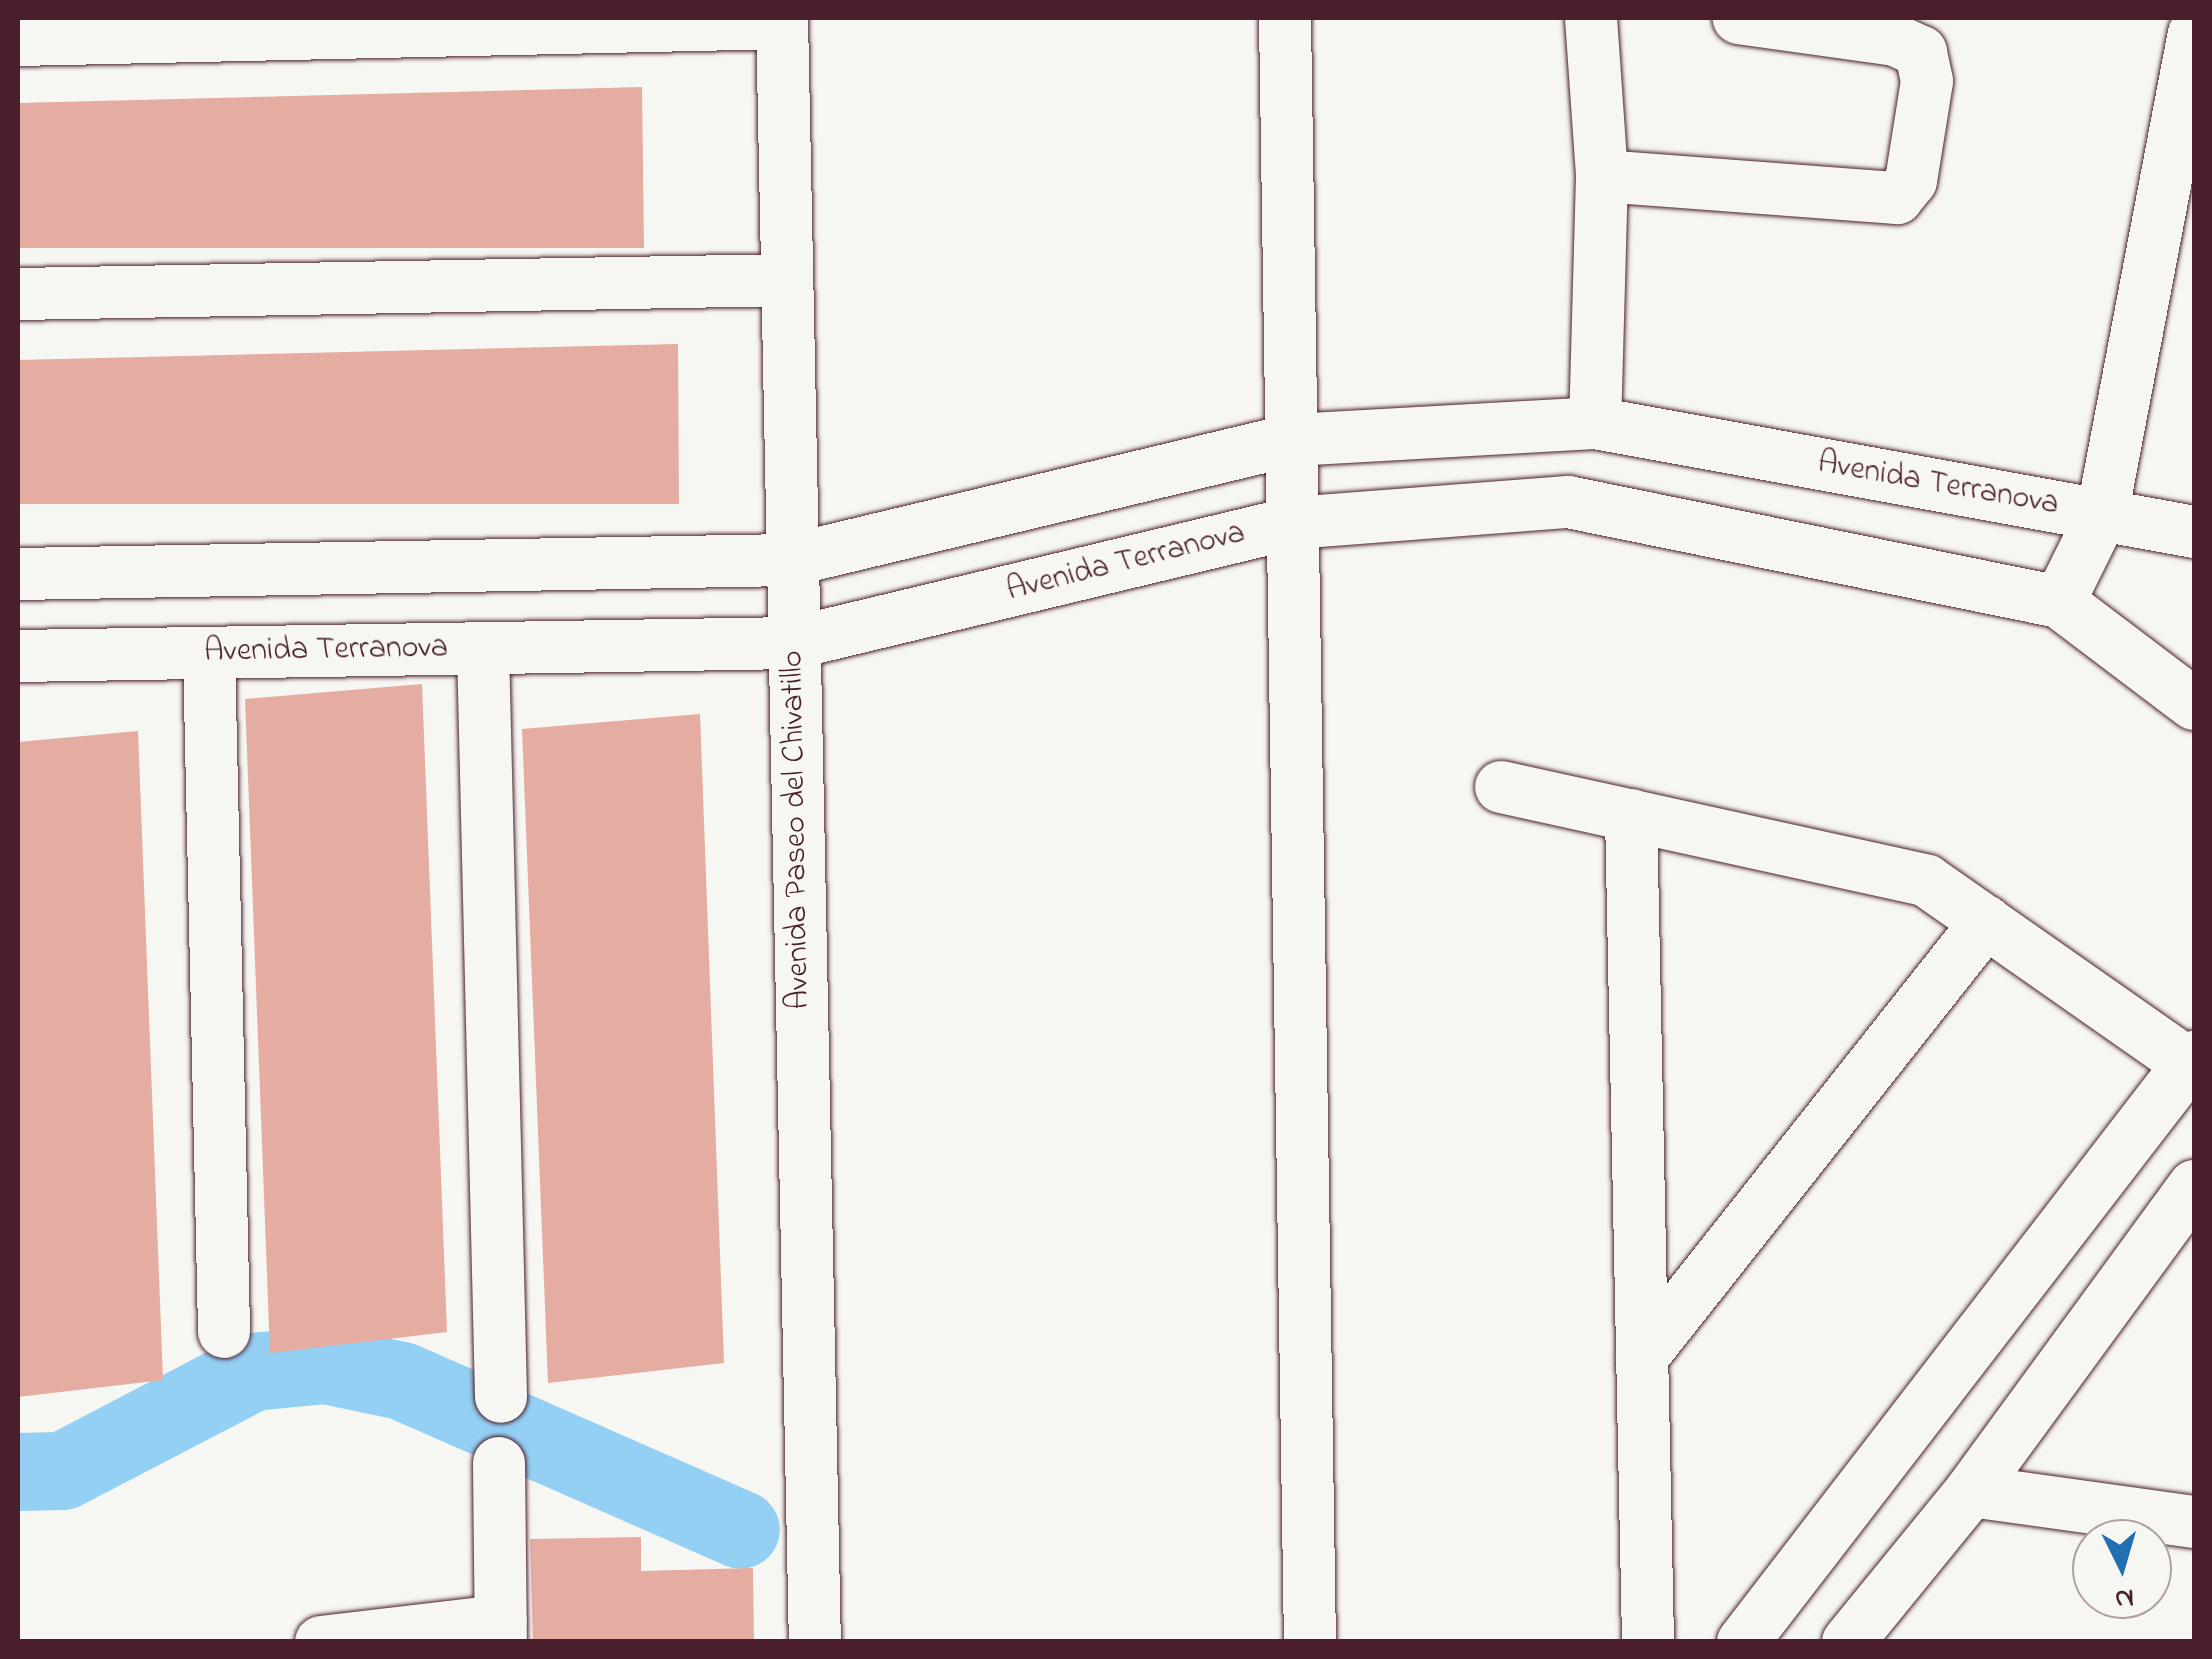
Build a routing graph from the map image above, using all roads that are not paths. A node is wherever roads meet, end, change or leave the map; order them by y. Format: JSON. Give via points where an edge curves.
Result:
{"nodes":[{"id":1,"x":1285,"y":18,"type":"edge"},
{"id":2,"x":1591,"y":18,"type":"edge"},
{"id":3,"x":1739,"y":18,"type":"edge"},
{"id":4,"x":782,"y":20,"type":"edge"},
{"id":5,"x":2194,"y":34,"type":"edge"},
{"id":6,"x":18,"y":40,"type":"edge"},
{"id":7,"x":1602,"y":176,"type":"junction"},
{"id":8,"x":786,"y":280,"type":"junction"},
{"id":9,"x":18,"y":294,"type":"edge"},
{"id":10,"x":1595,"y":422,"type":"junction"},
{"id":11,"x":1292,"y":440,"type":"junction"},
{"id":12,"x":2102,"y":515,"type":"junction"},
{"id":13,"x":1293,"y":523,"type":"junction"},
{"id":14,"x":2194,"y":532,"type":"edge"},
{"id":15,"x":791,"y":560,"type":"junction"},
{"id":16,"x":18,"y":574,"type":"edge"},
{"id":17,"x":2059,"y":602,"type":"junction"},
{"id":18,"x":793,"y":643,"type":"junction"},
{"id":19,"x":482,"y":649,"type":"junction"},
{"id":20,"x":210,"y":653,"type":"junction"},
{"id":21,"x":18,"y":656,"type":"edge"},
{"id":22,"x":2194,"y":704,"type":"edge"},
{"id":23,"x":1502,"y":787,"type":"dead end"},
{"id":24,"x":1631,"y":816,"type":"junction"},
{"id":25,"x":1986,"y":922,"type":"junction"},
{"id":26,"x":2193,"y":1063,"type":"edge"},
{"id":27,"x":2194,"y":1186,"type":"edge"},
{"id":28,"x":224,"y":1332,"type":"dead end"},
{"id":29,"x":1642,"y":1357,"type":"junction"},
{"id":30,"x":501,"y":1397,"type":"dead end"},
{"id":31,"x":499,"y":1463,"type":"dead end"},
{"id":32,"x":1971,"y":1491,"type":"junction"},
{"id":33,"x":2194,"y":1522,"type":"edge"},
{"id":34,"x":501,"y":1631,"type":"edge"},
{"id":35,"x":321,"y":1642,"type":"edge"},
{"id":36,"x":814,"y":1642,"type":"edge"},
{"id":37,"x":1310,"y":1642,"type":"edge"},
{"id":38,"x":1648,"y":1642,"type":"edge"},
{"id":39,"x":1744,"y":1642,"type":"edge"},
{"id":40,"x":1848,"y":1642,"type":"edge"}],
"edges":[{"from":1,"to":11,"type":"street"},
{"from":2,"to":7,"type":"street"},
{"from":3,"to":7,"type":"street","via":[[1895,40],[1922,52],[1927,81],[1911,181],[1897,198]]},
{"from":4,"to":6,"type":"street"},
{"from":4,"to":8,"type":"street","name":"Avenida Paseo del Chivatillo"},
{"from":5,"to":12,"type":"street"},
{"from":7,"to":10,"type":"street"},
{"from":8,"to":9,"type":"street"},
{"from":8,"to":15,"type":"street","name":"Avenida Paseo del Chivatillo"},
{"from":10,"to":11,"type":"street","name":"Avenida Terranova"},
{"from":10,"to":12,"type":"street","name":"Avenida Terranova"},
{"from":11,"to":13,"type":"street"},
{"from":11,"to":15,"type":"street","name":"Avenida Terranova"},
{"from":12,"to":14,"type":"street","name":"Avenida Terranova"},
{"from":12,"to":17,"type":"street"},
{"from":13,"to":17,"type":"street","name":"Avenida Terranova","via":[[1568,502]]},
{"from":13,"to":18,"type":"street","name":"Avenida Terranova"},
{"from":13,"to":37,"type":"street"},
{"from":15,"to":16,"type":"street","name":"Avenida Terranova"},
{"from":15,"to":18,"type":"street","name":"Avenida Paseo del Chivatillo"},
{"from":17,"to":22,"type":"street","name":"Avenida Terranova"},
{"from":18,"to":19,"type":"street","name":"Avenida Terranova"},
{"from":18,"to":36,"type":"street","name":"Avenida Paseo del Chivatillo"},
{"from":19,"to":20,"type":"street","name":"Avenida Terranova"},
{"from":19,"to":30,"type":"street"},
{"from":20,"to":21,"type":"street","name":"Avenida Terranova"},
{"from":20,"to":28,"type":"street"},
{"from":23,"to":24,"type":"street"},
{"from":24,"to":25,"type":"street","via":[[1927,881]]},
{"from":24,"to":29,"type":"street"},
{"from":25,"to":26,"type":"street"},
{"from":25,"to":29,"type":"street"},
{"from":26,"to":39,"type":"street"},
{"from":27,"to":32,"type":"street"},
{"from":29,"to":38,"type":"street"},
{"from":31,"to":34,"type":"street"},
{"from":32,"to":33,"type":"street"},
{"from":32,"to":40,"type":"street"},
{"from":34,"to":35,"type":"street"}]}
